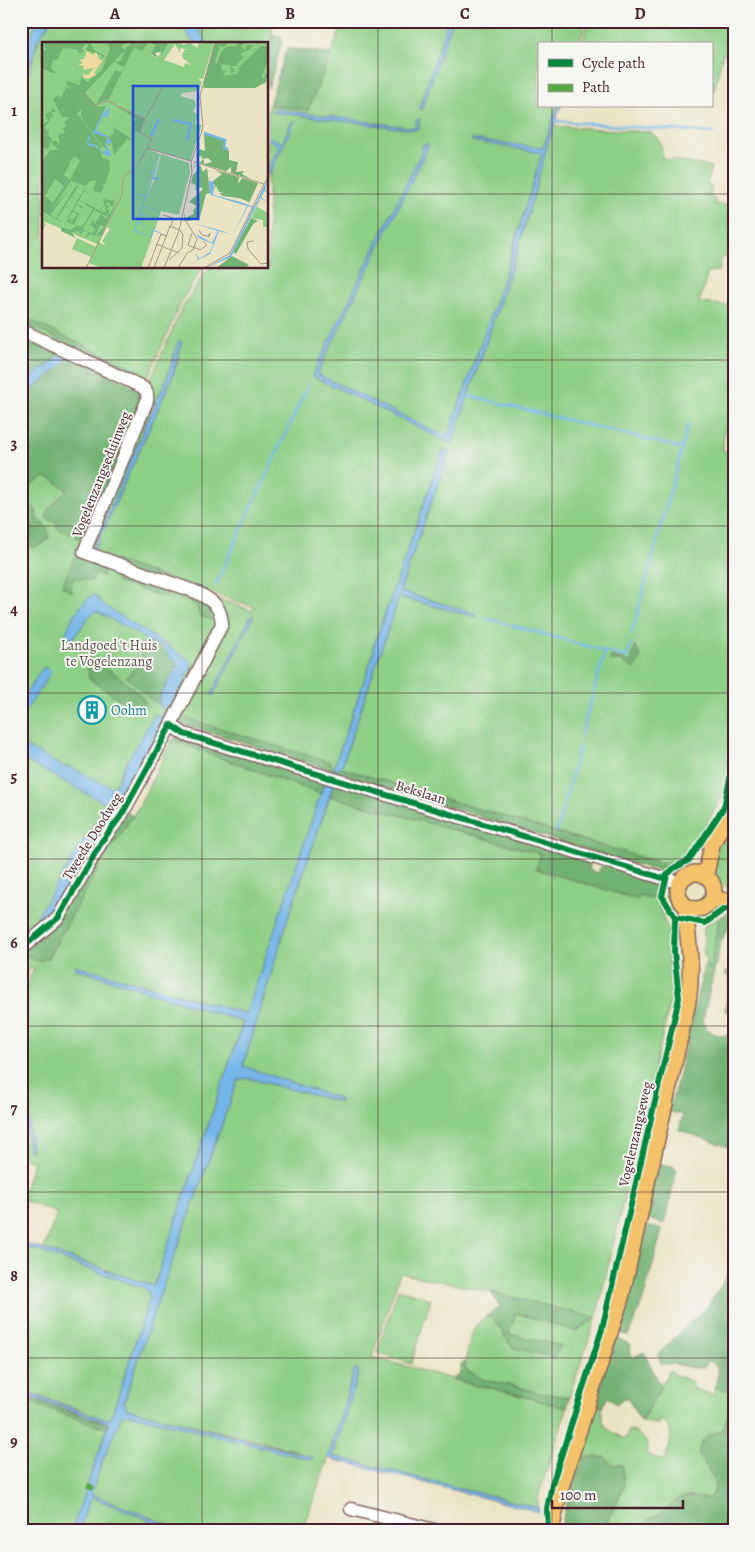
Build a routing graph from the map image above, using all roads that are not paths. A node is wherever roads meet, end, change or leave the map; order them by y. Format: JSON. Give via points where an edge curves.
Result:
{"nodes":[{"id":1,"x":21,"y":330,"type":"edge"},
{"id":2,"x":171,"y":725,"type":"junction"},
{"id":3,"x":734,"y":803,"type":"edge"},
{"id":4,"x":680,"y":882,"type":"junction"},
{"id":5,"x":707,"y":884,"type":"junction"},
{"id":6,"x":734,"y":895,"type":"edge"},
{"id":7,"x":734,"y":902,"type":"edge"},
{"id":8,"x":692,"y":908,"type":"junction"},
{"id":9,"x":21,"y":950,"type":"edge"},
{"id":10,"x":350,"y":1509,"type":"dead end"},
{"id":11,"x":438,"y":1531,"type":"edge"},
{"id":12,"x":551,"y":1531,"type":"edge"}],
"edges":[{"from":1,"to":2,"type":"street","name":"Vogelenzangseduinweg","via":[[134,382],[145,388],[148,394],[84,552],[196,592],[209,599],[222,614],[222,624]]},
{"from":2,"to":4,"type":"street","name":"Bekslaan","via":[[184,734]]},
{"from":2,"to":9,"type":"street","name":"Tweede Doodweg","via":[[121,816],[102,841],[58,918]]},
{"from":3,"to":5,"type":"main road","via":[[704,853]]},
{"from":4,"to":5,"type":"main road","via":[[688,874]]},
{"from":4,"to":8,"type":"main road","via":[[680,898]]},
{"from":5,"to":6,"type":"main road"},
{"from":5,"to":7,"type":"main road"},
{"from":5,"to":8,"type":"main road","via":[[705,907]]},
{"from":8,"to":12,"type":"main road","name":"Vogelenzangseweg","via":[[685,924],[691,985],[629,1265]]},
{"from":10,"to":11,"type":"street"}]}
